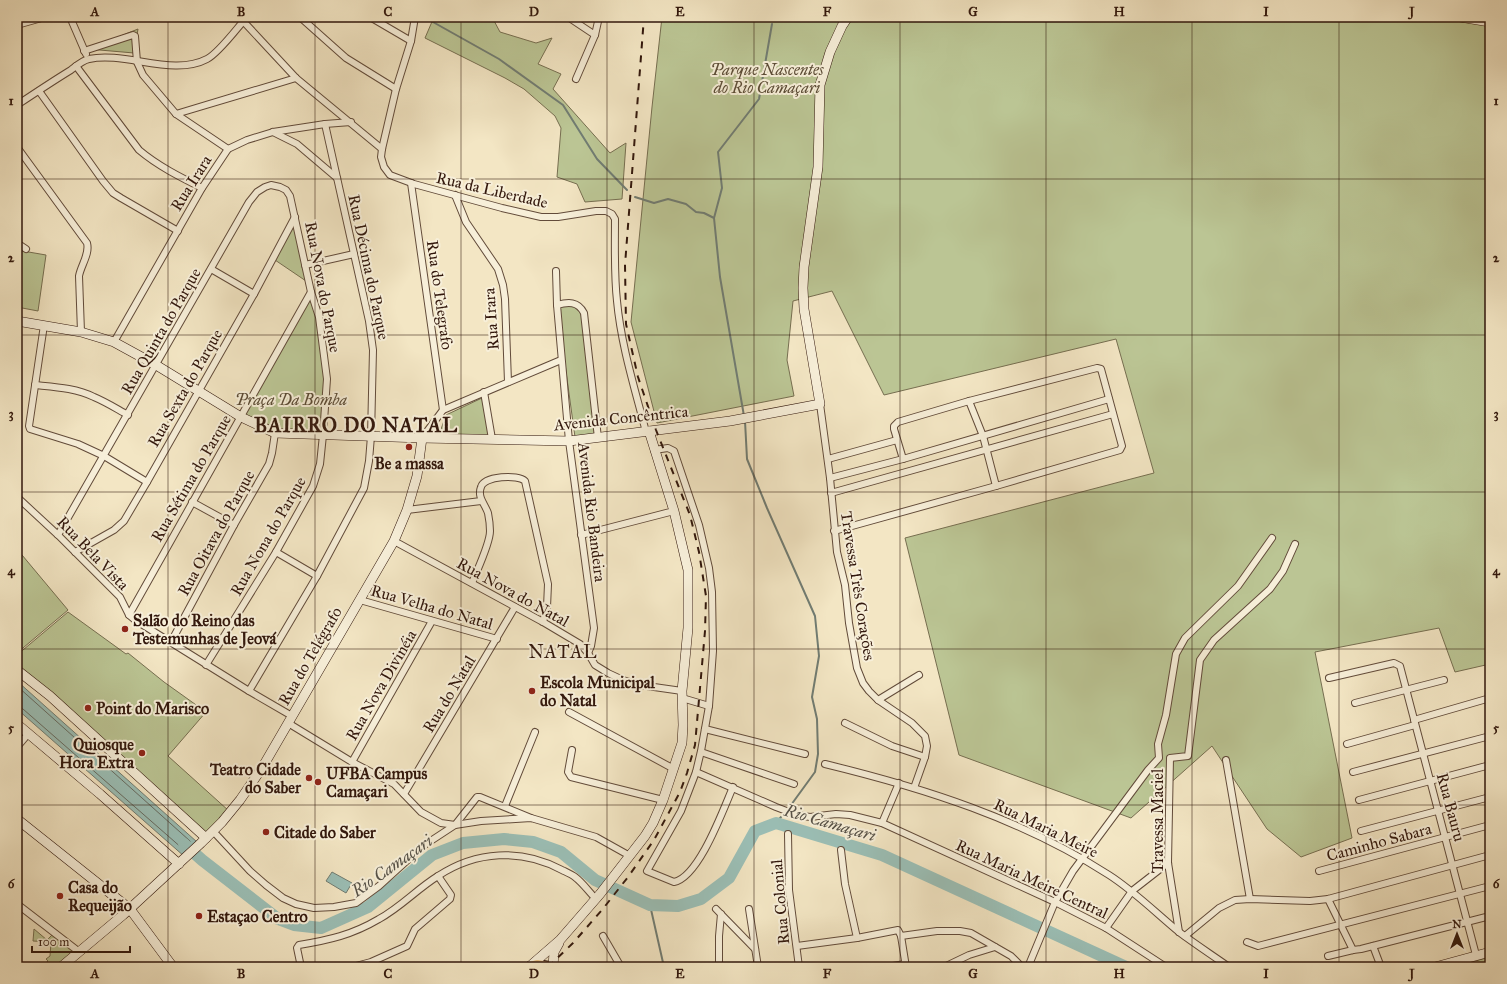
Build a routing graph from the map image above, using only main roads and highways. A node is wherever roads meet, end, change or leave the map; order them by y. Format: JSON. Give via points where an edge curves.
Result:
{"nodes":[{"id":1,"x":529,"y":967,"type":"edge"},
{"id":2,"x":548,"y":967,"type":"edge"}],
"edges":[{"from":1,"to":2,"type":"main road"}]}
